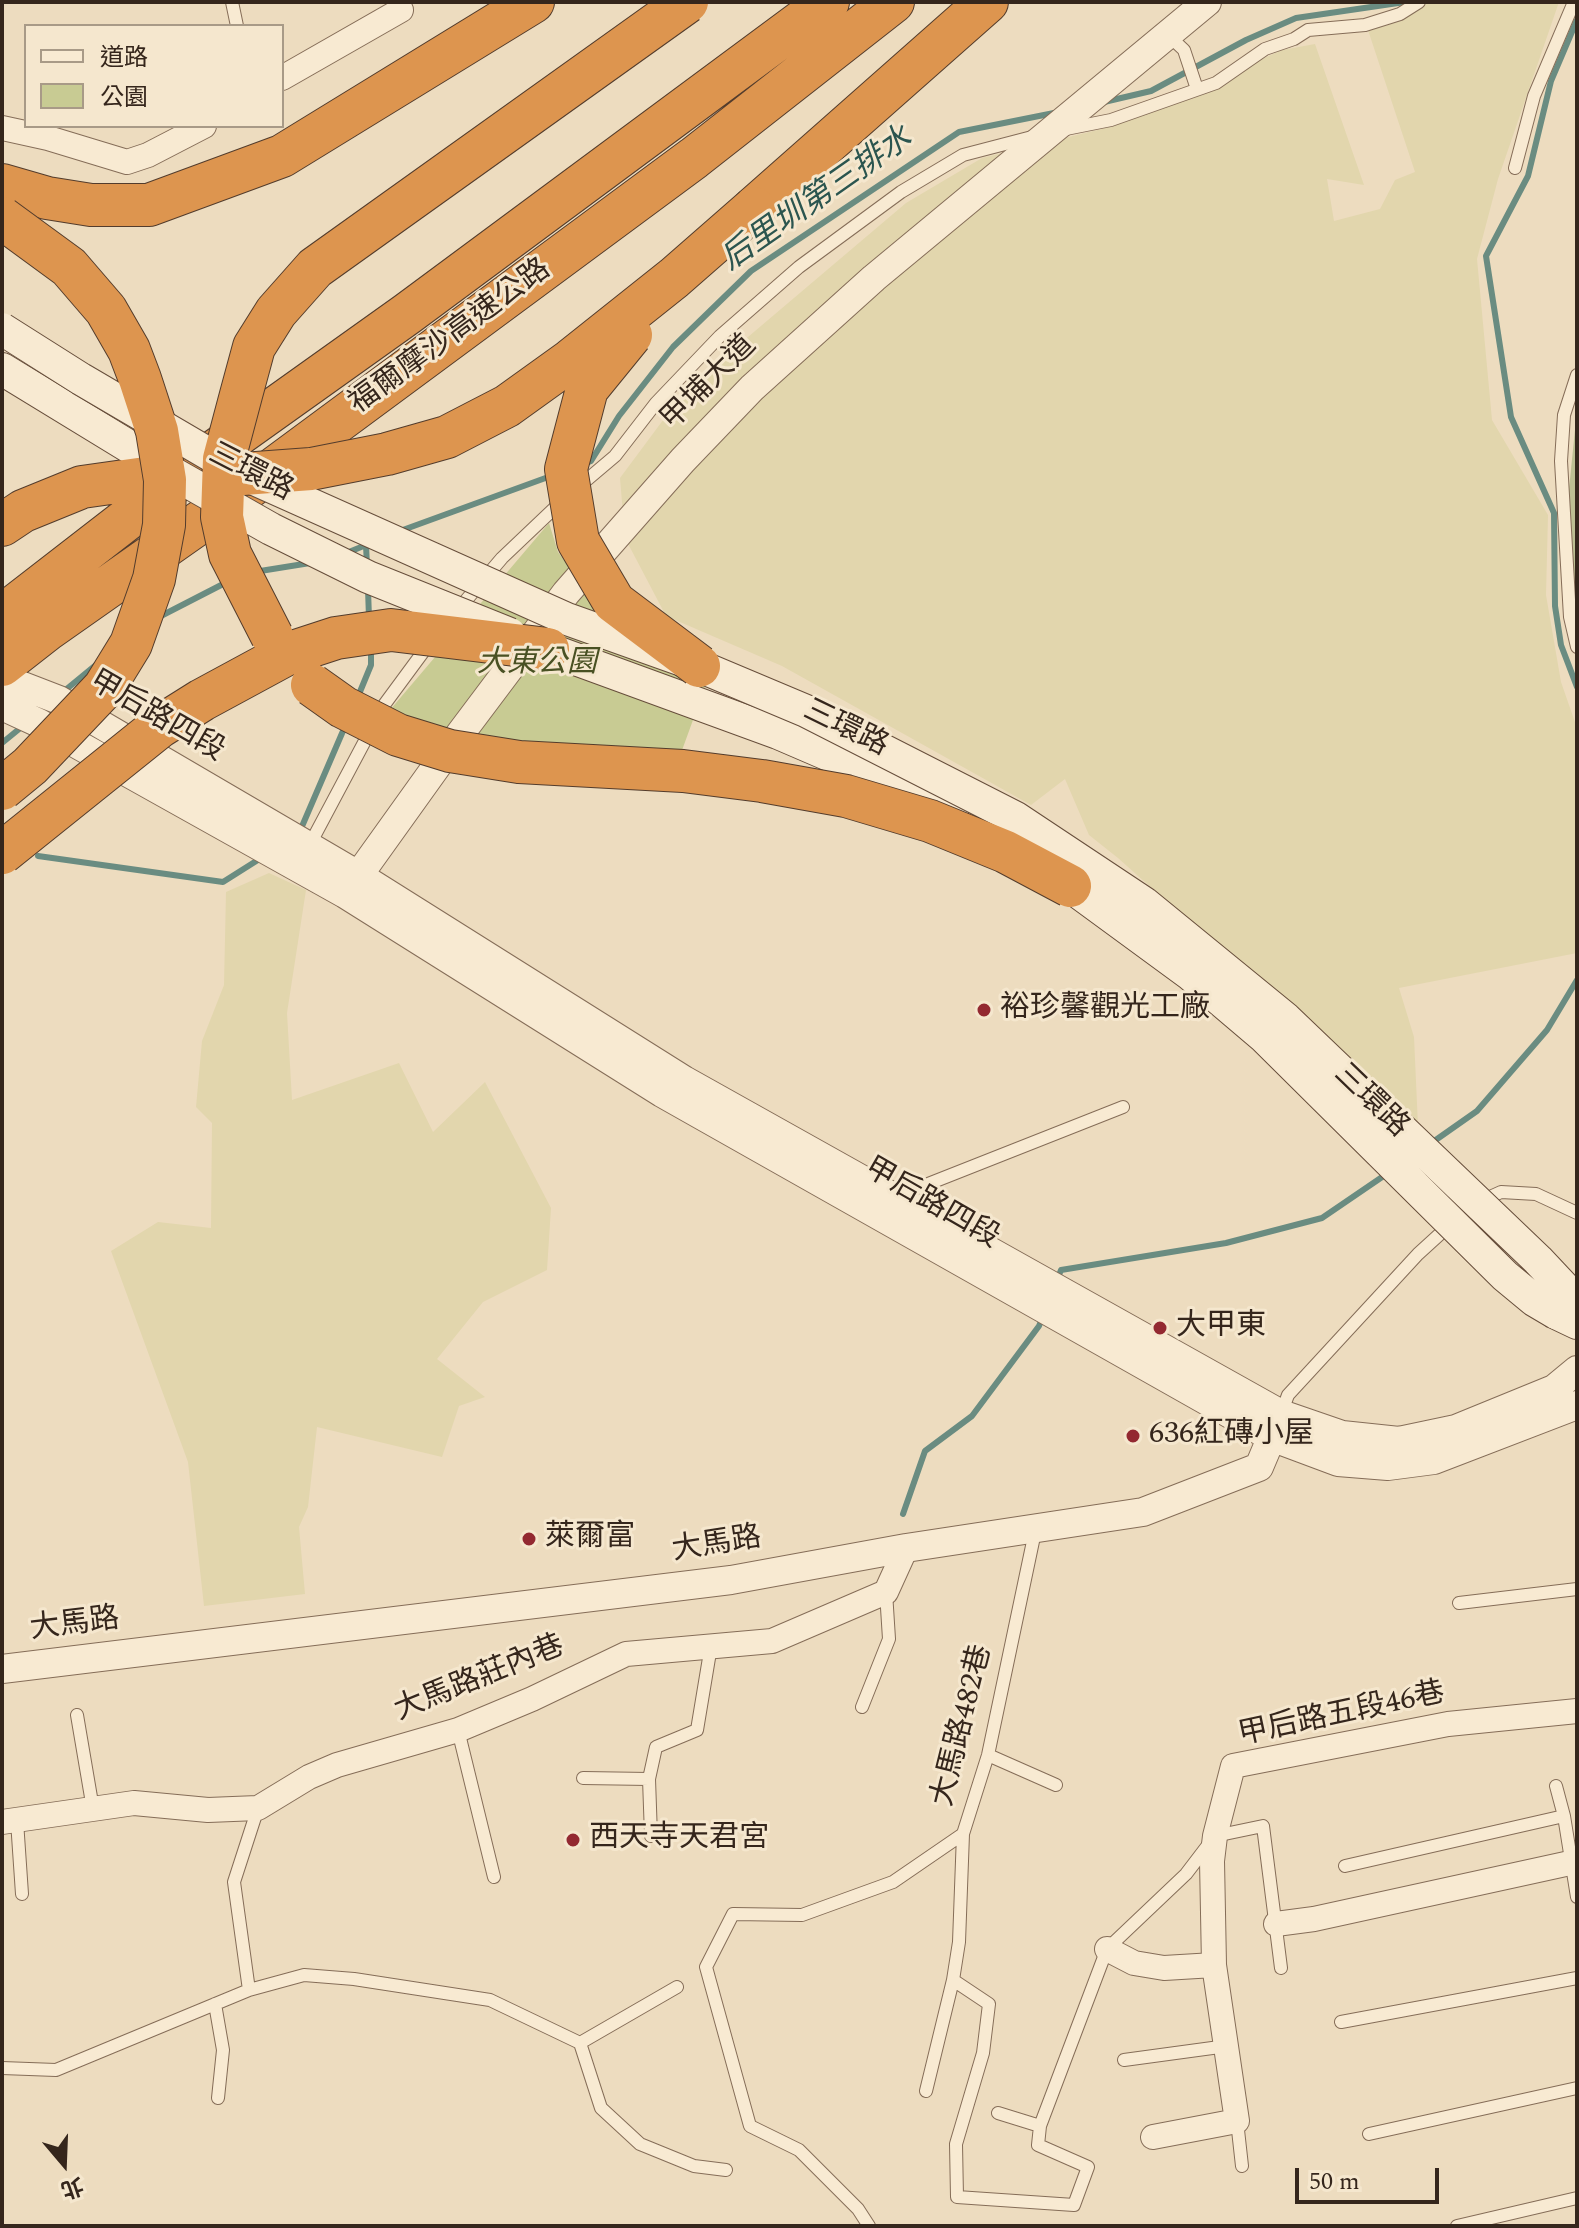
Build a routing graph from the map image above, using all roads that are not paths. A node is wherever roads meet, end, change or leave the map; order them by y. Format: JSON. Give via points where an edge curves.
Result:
{"nodes":[{"id":1,"x":232,"y":2,"type":"edge"},
{"id":2,"x":533,"y":2,"type":"edge"},
{"id":3,"x":687,"y":2,"type":"edge"},
{"id":4,"x":828,"y":2,"type":"edge"},
{"id":5,"x":893,"y":2,"type":"edge"},
{"id":6,"x":987,"y":2,"type":"edge"},
{"id":7,"x":1207,"y":2,"type":"edge"},
{"id":8,"x":1419,"y":2,"type":"edge"},
{"id":9,"x":1574,"y":2,"type":"edge"},
{"id":10,"x":404,"y":5,"type":"edge"},
{"id":11,"x":237,"y":24,"type":"edge"},
{"id":12,"x":1158,"y":42,"type":"junction"},
{"id":13,"x":284,"y":77,"type":"edge"},
{"id":14,"x":1197,"y":89,"type":"junction"},
{"id":15,"x":1056,"y":127,"type":"junction"},
{"id":16,"x":2,"y":128,"type":"edge"},
{"id":17,"x":200,"y":128,"type":"edge"},
{"id":18,"x":1515,"y":168,"type":"dead end"},
{"id":19,"x":2,"y":185,"type":"edge"},
{"id":20,"x":754,"y":208,"type":"junction"},
{"id":21,"x":2,"y":218,"type":"edge"},
{"id":22,"x":2,"y":329,"type":"edge"},
{"id":23,"x":2,"y":369,"type":"edge"},
{"id":24,"x":1577,"y":375,"type":"edge"},
{"id":25,"x":174,"y":474,"type":"junction"},
{"id":26,"x":243,"y":474,"type":"junction"},
{"id":27,"x":2,"y":525,"type":"edge"},
{"id":28,"x":2,"y":616,"type":"edge"},
{"id":29,"x":1577,"y":647,"type":"edge"},
{"id":30,"x":548,"y":649,"type":"junction"},
{"id":31,"x":2,"y":665,"type":"edge"},
{"id":32,"x":699,"y":666,"type":"junction"},
{"id":33,"x":2,"y":678,"type":"edge"},
{"id":34,"x":2,"y":706,"type":"edge"},
{"id":35,"x":2,"y":789,"type":"edge"},
{"id":36,"x":266,"y":836,"type":"junction"},
{"id":37,"x":2,"y":853,"type":"edge"},
{"id":38,"x":301,"y":856,"type":"junction"},
{"id":39,"x":352,"y":885,"type":"junction"},
{"id":40,"x":1070,"y":886,"type":"junction"},
{"id":41,"x":1123,"y":1107,"type":"dead end"},
{"id":42,"x":895,"y":1197,"type":"junction"},
{"id":43,"x":1577,"y":1212,"type":"edge"},
{"id":44,"x":1570,"y":1308,"type":"edge"},
{"id":45,"x":1577,"y":1370,"type":"edge"},
{"id":46,"x":1573,"y":1404,"type":"edge"},
{"id":47,"x":1276,"y":1426,"type":"junction"},
{"id":48,"x":1036,"y":1527,"type":"junction"},
{"id":49,"x":906,"y":1548,"type":"junction"},
{"id":50,"x":1577,"y":1589,"type":"edge"},
{"id":51,"x":886,"y":1592,"type":"junction"},
{"id":52,"x":1459,"y":1603,"type":"dead end"},
{"id":53,"x":711,"y":1646,"type":"junction"},
{"id":54,"x":2,"y":1669,"type":"edge"},
{"id":55,"x":862,"y":1707,"type":"dead end"},
{"id":56,"x":1577,"y":1711,"type":"edge"},
{"id":57,"x":77,"y":1715,"type":"dead end"},
{"id":58,"x":458,"y":1730,"type":"junction"},
{"id":59,"x":988,"y":1755,"type":"junction"},
{"id":60,"x":583,"y":1778,"type":"dead end"},
{"id":61,"x":649,"y":1779,"type":"junction"},
{"id":62,"x":1056,"y":1785,"type":"dead end"},
{"id":63,"x":1556,"y":1786,"type":"dead end"},
{"id":64,"x":258,"y":1808,"type":"junction"},
{"id":65,"x":93,"y":1809,"type":"junction"},
{"id":66,"x":1564,"y":1816,"type":"junction"},
{"id":67,"x":10,"y":1821,"type":"edge"},
{"id":68,"x":963,"y":1834,"type":"junction"},
{"id":69,"x":651,"y":1836,"type":"dead end"},
{"id":70,"x":1215,"y":1836,"type":"junction"},
{"id":71,"x":1574,"y":1862,"type":"edge"},
{"id":72,"x":1345,"y":1866,"type":"dead end"},
{"id":73,"x":494,"y":1877,"type":"dead end"},
{"id":74,"x":22,"y":1894,"type":"dead end"},
{"id":75,"x":1577,"y":1897,"type":"edge"},
{"id":76,"x":1276,"y":1924,"type":"junction"},
{"id":77,"x":1107,"y":1949,"type":"junction"},
{"id":78,"x":1214,"y":1965,"type":"junction"},
{"id":79,"x":1281,"y":1968,"type":"dead end"},
{"id":80,"x":1577,"y":1978,"type":"edge"},
{"id":81,"x":953,"y":1980,"type":"junction"},
{"id":82,"x":677,"y":1987,"type":"dead end"},
{"id":83,"x":249,"y":1990,"type":"junction"},
{"id":84,"x":215,"y":2004,"type":"junction"},
{"id":85,"x":1341,"y":2022,"type":"dead end"},
{"id":86,"x":580,"y":2043,"type":"junction"},
{"id":87,"x":1227,"y":2046,"type":"junction"},
{"id":88,"x":1124,"y":2060,"type":"dead end"},
{"id":89,"x":2,"y":2068,"type":"edge"},
{"id":90,"x":1577,"y":2088,"type":"edge"},
{"id":91,"x":926,"y":2091,"type":"dead end"},
{"id":92,"x":218,"y":2098,"type":"dead end"},
{"id":93,"x":998,"y":2113,"type":"dead end"},
{"id":94,"x":1237,"y":2121,"type":"junction"},
{"id":95,"x":1040,"y":2126,"type":"junction"},
{"id":96,"x":1369,"y":2134,"type":"dead end"},
{"id":97,"x":1153,"y":2137,"type":"dead end"},
{"id":98,"x":1242,"y":2166,"type":"dead end"},
{"id":99,"x":726,"y":2170,"type":"dead end"},
{"id":100,"x":1577,"y":2198,"type":"edge"},
{"id":101,"x":869,"y":2226,"type":"edge"},
{"id":102,"x":1457,"y":2226,"type":"edge"}],
"edges":[{"from":1,"to":11,"type":"lane"},
{"from":2,"to":19,"type":"highway","via":[[282,156],[149,205],[47,198]]},
{"from":3,"to":40,"type":"highway","bridge":true,"via":[[315,268],[276,312],[254,347],[224,459],[222,517],[230,554],[272,636],[312,685],[398,735],[450,751],[519,762],[683,771],[846,796],[930,821]]},
{"from":4,"to":28,"type":"highway","name":"福爾摩沙高速公路","bridge":true,"via":[[215,451]]},
{"from":5,"to":31,"type":"highway","name":"福爾摩沙高速公路","bridge":true,"via":[[694,158]]},
{"from":6,"to":20,"type":"highway"},
{"from":7,"to":12,"type":"street","name":"甲埔大道"},
{"from":8,"to":14,"type":"lane","via":[[1365,25],[1308,30]]},
{"from":9,"to":18,"type":"lane","via":[[1534,96]]},
{"from":10,"to":13,"type":"street"},
{"from":12,"to":14,"type":"lane","via":[[1184,50]]},
{"from":12,"to":15,"type":"street","name":"甲埔大道"},
{"from":14,"to":15,"type":"lane","via":[[1111,120]]},
{"from":15,"to":38,"type":"lane","via":[[963,155],[901,192],[799,267],[720,336],[656,403],[615,456],[502,558],[426,648],[384,705]]},
{"from":15,"to":39,"type":"street","name":"甲埔大道","via":[[828,318],[683,460],[566,593]]},
{"from":16,"to":17,"type":"street","via":[[127,162]]},
{"from":20,"to":26,"type":"highway","bridge":true,"via":[[571,360],[471,425],[387,454],[311,469]]},
{"from":20,"to":32,"type":"highway","bridge":true,"via":[[622,345],[587,389],[566,469],[578,541],[614,602]]},
{"from":21,"to":35,"type":"highway","bridge":true,"via":[[69,267],[106,310],[140,379],[157,431],[165,480],[154,579],[131,644],[104,688]]},
{"from":22,"to":26,"type":"main road","name":"三環路","bridge":true},
{"from":23,"to":25,"type":"main road","name":"三環路","bridge":true},
{"from":24,"to":29,"type":"lane","via":[[1564,415],[1561,461],[1570,617]]},
{"from":25,"to":26,"type":"main road","bridge":true},
{"from":25,"to":27,"type":"highway","via":[[82,487]]},
{"from":25,"to":30,"type":"main road","name":"三環路","bridge":true,"via":[[368,577]]},
{"from":26,"to":32,"type":"main road","name":"三環路","bridge":true,"via":[[567,619]]},
{"from":30,"to":37,"type":"highway","bridge":true,"via":[[391,630],[336,638],[287,654],[159,727]]},
{"from":30,"to":40,"type":"main road","name":"三環路","bridge":true,"via":[[778,733],[885,779],[978,827]]},
{"from":32,"to":44,"type":"main road","name":"三環路","bridge":true,"via":[[806,711],[1016,818],[1144,903],[1286,1019],[1538,1260]]},
{"from":33,"to":36,"type":"street","name":"甲后路四段","via":[[59,700]]},
{"from":34,"to":36,"type":"street","name":"甲后路四段"},
{"from":36,"to":38,"type":"street","name":"甲后路四段"},
{"from":38,"to":39,"type":"street","name":"甲后路四段"},
{"from":39,"to":42,"type":"street","name":"甲后路四段"},
{"from":39,"to":47,"type":"street","name":"甲后路四段","via":[[662,1093]]},
{"from":40,"to":44,"type":"main road","name":"三環路","bridge":true,"via":[[1190,974],[1263,1036],[1505,1276],[1534,1300]]},
{"from":41,"to":42,"type":"lane"},
{"from":42,"to":47,"type":"street","name":"甲后路四段"},
{"from":43,"to":47,"type":"lane","via":[[1536,1194],[1501,1192],[1477,1203],[1407,1265],[1288,1395]]},
{"from":45,"to":47,"type":"street","name":"甲后路四段","via":[[1554,1389],[1456,1429],[1399,1441]]},
{"from":46,"to":47,"type":"street","name":"甲后路四段","via":[[1434,1460],[1388,1466],[1338,1462]]},
{"from":47,"to":48,"type":"street","name":"大馬路","via":[[1259,1467],[1143,1512]]},
{"from":48,"to":49,"type":"street","name":"大馬路"},
{"from":48,"to":59,"type":"lane","name":"大馬路482巷"},
{"from":49,"to":51,"type":"street"},
{"from":49,"to":54,"type":"street","name":"大馬路","via":[[731,1580]]},
{"from":50,"to":52,"type":"lane"},
{"from":51,"to":53,"type":"street","name":"大馬路莊內巷","via":[[772,1641]]},
{"from":51,"to":55,"type":"lane","via":[[889,1639]]},
{"from":53,"to":58,"type":"street","name":"大馬路莊內巷","via":[[626,1654]]},
{"from":53,"to":61,"type":"lane","via":[[697,1730],[656,1747]]},
{"from":56,"to":70,"type":"street","name":"甲后路五段46巷","via":[[1448,1724],[1233,1766]]},
{"from":57,"to":65,"type":"lane"},
{"from":58,"to":64,"type":"street","name":"大馬路莊內巷","via":[[337,1765]]},
{"from":58,"to":73,"type":"lane"},
{"from":59,"to":62,"type":"lane"},
{"from":59,"to":68,"type":"lane","name":"大馬路482巷"},
{"from":60,"to":61,"type":"lane"},
{"from":61,"to":69,"type":"lane"},
{"from":63,"to":66,"type":"lane"},
{"from":64,"to":65,"type":"street","name":"大馬路莊內巷","via":[[208,1810],[134,1803]]},
{"from":64,"to":83,"type":"lane","via":[[234,1882]]},
{"from":65,"to":67,"type":"street","name":"大馬路莊內巷"},
{"from":66,"to":71,"type":"lane"},
{"from":66,"to":72,"type":"lane"},
{"from":67,"to":74,"type":"lane"},
{"from":68,"to":81,"type":"lane"},
{"from":68,"to":101,"type":"lane","name":"大馬路482巷","via":[[893,1882],[802,1915],[733,1914],[706,1967],[750,2126],[799,2150]]},
{"from":70,"to":76,"type":"lane","via":[[1263,1826]]},
{"from":70,"to":77,"type":"lane","via":[[1186,1874]]},
{"from":70,"to":78,"type":"street","name":"甲后路五段46巷"},
{"from":71,"to":75,"type":"lane"},
{"from":71,"to":76,"type":"street"},
{"from":76,"to":79,"type":"lane"},
{"from":77,"to":78,"type":"street","via":[[1134,1963],[1164,1968]]},
{"from":77,"to":95,"type":"lane"},
{"from":78,"to":87,"type":"street","name":"甲后路五段46巷"},
{"from":80,"to":85,"type":"lane"},
{"from":81,"to":91,"type":"lane"},
{"from":81,"to":95,"type":"lane","via":[[989,2004],[983,2053],[956,2144],[957,2197],[1074,2205],[1088,2167],[1038,2145]]},
{"from":82,"to":86,"type":"lane"},
{"from":83,"to":84,"type":"lane"},
{"from":83,"to":86,"type":"lane","via":[[304,1975],[490,2000]]},
{"from":84,"to":89,"type":"lane","via":[[56,2070]]},
{"from":84,"to":92,"type":"lane","via":[[223,2050]]},
{"from":86,"to":99,"type":"lane","via":[[601,2108],[640,2144],[694,2166]]},
{"from":87,"to":88,"type":"lane"},
{"from":87,"to":94,"type":"street","name":"甲后路五段46巷"},
{"from":90,"to":96,"type":"lane"},
{"from":93,"to":95,"type":"lane"},
{"from":94,"to":97,"type":"street"},
{"from":94,"to":98,"type":"lane"},
{"from":100,"to":102,"type":"lane"}]}
